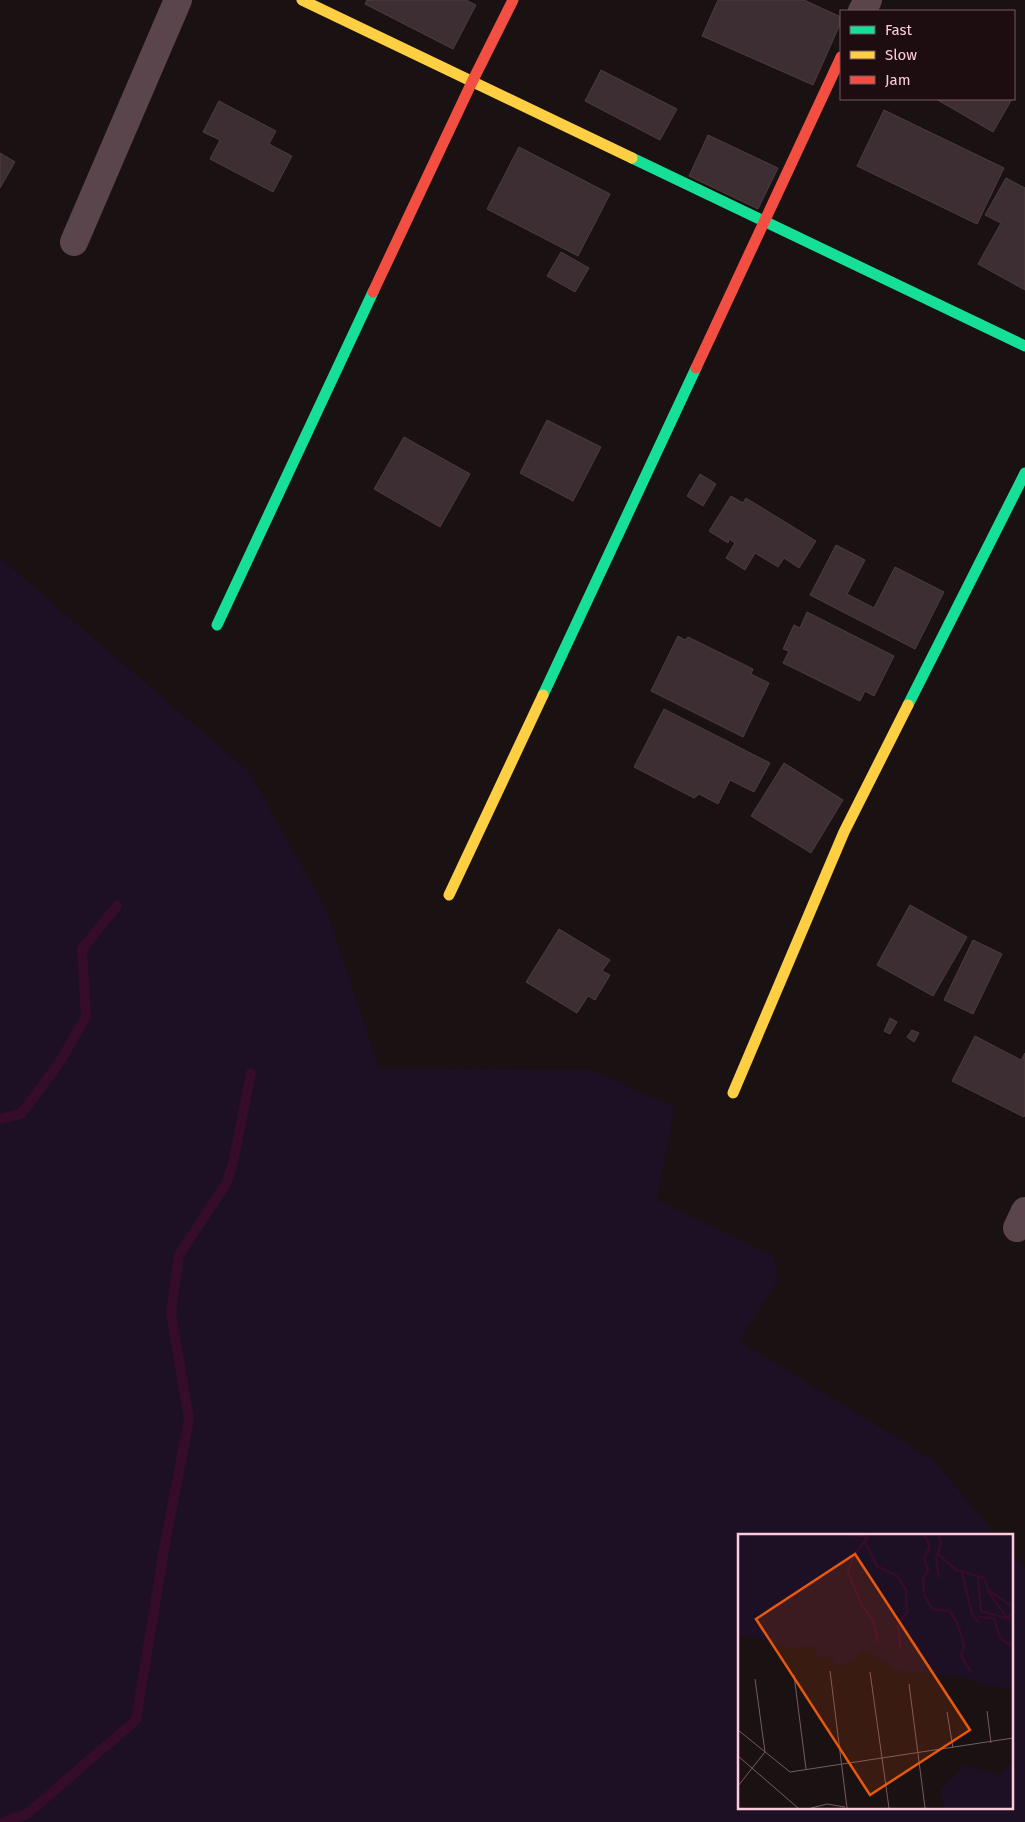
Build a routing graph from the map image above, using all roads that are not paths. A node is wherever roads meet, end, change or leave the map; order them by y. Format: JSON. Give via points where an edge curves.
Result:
{"nodes":[{"id":1,"x":178,"y":0,"type":"edge"},
{"id":2,"x":302,"y":0,"type":"edge"},
{"id":3,"x":513,"y":0,"type":"edge"},
{"id":4,"x":840,"y":59,"type":"edge"},
{"id":5,"x":472,"y":82,"type":"junction"},
{"id":6,"x":764,"y":223,"type":"junction"},
{"id":7,"x":74,"y":242,"type":"dead end"},
{"id":8,"x":1025,"y":346,"type":"edge"},
{"id":9,"x":1025,"y":473,"type":"edge"},
{"id":10,"x":217,"y":625,"type":"dead end"},
{"id":11,"x":449,"y":895,"type":"dead end"},
{"id":12,"x":733,"y":1094,"type":"dead end"}],
"edges":[{"from":1,"to":7,"type":"street"},
{"from":2,"to":5,"type":"street"},
{"from":3,"to":5,"type":"street"},
{"from":4,"to":6,"type":"street"},
{"from":5,"to":6,"type":"street"},
{"from":5,"to":10,"type":"street"},
{"from":6,"to":8,"type":"street"},
{"from":6,"to":11,"type":"street"},
{"from":9,"to":12,"type":"street","via":[[844,832]]}]}
